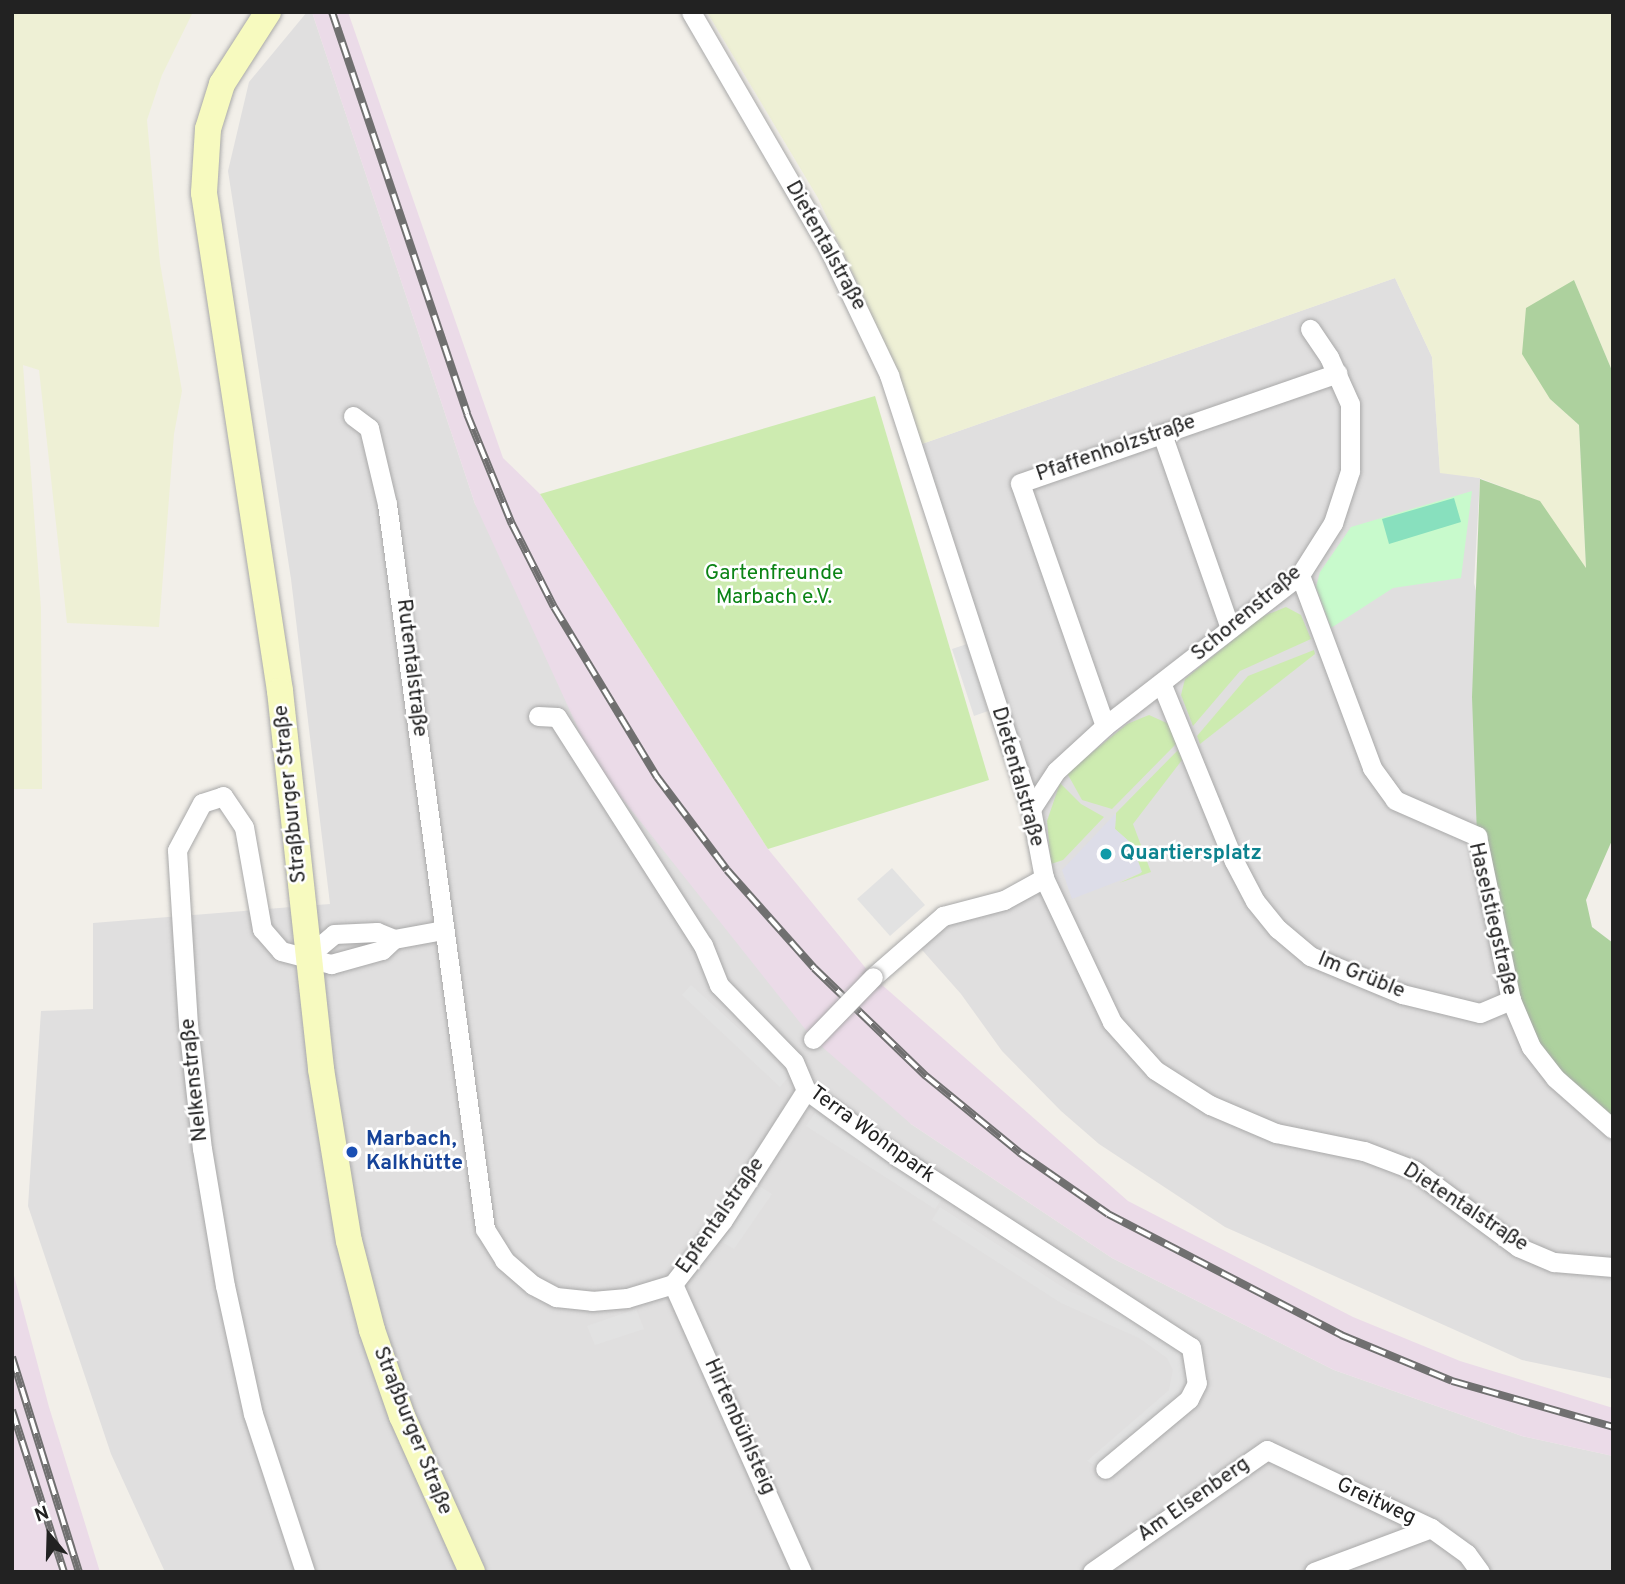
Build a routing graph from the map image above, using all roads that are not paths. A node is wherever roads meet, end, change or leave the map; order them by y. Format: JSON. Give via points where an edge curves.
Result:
{"nodes":[{"id":1,"x":268,"y":12,"type":"edge"},
{"id":2,"x":691,"y":12,"type":"edge"},
{"id":3,"x":1310,"y":329,"type":"dead end"},
{"id":4,"x":1337,"y":373,"type":"junction"},
{"id":5,"x":354,"y":416,"type":"dead end"},
{"id":6,"x":1162,"y":433,"type":"junction"},
{"id":7,"x":1300,"y":575,"type":"junction"},
{"id":8,"x":1230,"y":628,"type":"junction"},
{"id":9,"x":1162,"y":685,"type":"junction"},
{"id":10,"x":538,"y":716,"type":"dead end"},
{"id":11,"x":1105,"y":726,"type":"junction"},
{"id":12,"x":1031,"y":809,"type":"junction"},
{"id":13,"x":1044,"y":878,"type":"junction"},
{"id":14,"x":443,"y":930,"type":"junction"},
{"id":15,"x":394,"y":939,"type":"junction"},
{"id":16,"x":308,"y":956,"type":"junction"},
{"id":17,"x":1511,"y":1000,"type":"junction"},
{"id":18,"x":794,"y":1062,"type":"junction"},
{"id":19,"x":806,"y":1090,"type":"junction"},
{"id":20,"x":1613,"y":1129,"type":"edge"},
{"id":21,"x":1613,"y":1267,"type":"edge"},
{"id":22,"x":673,"y":1284,"type":"junction"},
{"id":23,"x":1261,"y":1452,"type":"joint"},
{"id":24,"x":1105,"y":1469,"type":"dead end"},
{"id":25,"x":1431,"y":1528,"type":"junction"},
{"id":26,"x":305,"y":1572,"type":"edge"},
{"id":27,"x":472,"y":1572,"type":"edge"},
{"id":28,"x":802,"y":1572,"type":"edge"},
{"id":29,"x":1092,"y":1572,"type":"edge"},
{"id":30,"x":1314,"y":1572,"type":"edge"},
{"id":31,"x":1480,"y":1572,"type":"edge"}],
"edges":[{"from":1,"to":16,"type":"main road","name":"Straßburger Straße","via":[[222,84],[208,129],[204,193],[278,677]]},
{"from":2,"to":12,"type":"street","name":"Dietentalstraße","via":[[829,249],[875,339]]},
{"from":3,"to":4,"type":"street","name":"Schorenstraße"},
{"from":4,"to":6,"type":"street","name":"Pfaffenholzstraße"},
{"from":4,"to":7,"type":"street","name":"Schorenstraße","via":[[1350,404],[1350,471],[1333,523]]},
{"from":5,"to":14,"type":"street","name":"Rutentalstraße","via":[[369,428],[387,504]]},
{"from":6,"to":8,"type":"street"},
{"from":6,"to":11,"type":"street","name":"Pfaffenholzstraße","via":[[1020,483]]},
{"from":7,"to":8,"type":"street","name":"Schorenstraße"},
{"from":7,"to":17,"type":"street","name":"Haselstiegstraße","via":[[1372,768],[1395,800],[1477,836]]},
{"from":8,"to":9,"type":"street","name":"Schorenstraße"},
{"from":9,"to":11,"type":"street","name":"Schorenstraße"},
{"from":9,"to":17,"type":"street","name":"Im Grüble","via":[[1234,861],[1255,901],[1278,929],[1310,956],[1402,994],[1480,1013]]},
{"from":10,"to":18,"type":"street","name":"Terra Wohnpark","via":[[557,717],[703,945],[719,985]]},
{"from":11,"to":12,"type":"street","name":"Schorenstraße","via":[[1056,771]]},
{"from":12,"to":13,"type":"street","name":"Dietentalstraße"},
{"from":13,"to":18,"type":"street","bridge":true,"via":[[1004,900],[943,916],[873,977]]},
{"from":13,"to":21,"type":"street","name":"Dietentalstraße","via":[[1112,1022],[1155,1070],[1210,1105],[1276,1133],[1364,1151],[1414,1170],[1518,1247],[1554,1262]]},
{"from":14,"to":15,"type":"street"},
{"from":14,"to":22,"type":"street","name":"Epfentalstraße","via":[[485,1229],[504,1260],[533,1285],[556,1297],[627,1298]]},
{"from":15,"to":16,"type":"street","via":[[382,950],[331,964]]},
{"from":15,"to":16,"type":"street","via":[[377,932],[334,934]]},
{"from":16,"to":26,"type":"street","name":"Nelkenstraße","via":[[281,951],[262,929],[244,827],[223,796],[202,803],[177,850],[177,886],[202,1149],[253,1414]]},
{"from":16,"to":27,"type":"main road","name":"Straßburger Straße","via":[[345,1218],[372,1330],[402,1416]]},
{"from":17,"to":20,"type":"street","name":"Haselstiegstraße","via":[[1531,1047],[1555,1078]]},
{"from":18,"to":19,"type":"street","name":"Terra Wohnpark"},
{"from":19,"to":22,"type":"street","name":"Epfentalstraße","via":[[723,1220]]},
{"from":19,"to":24,"type":"street","name":"Terra Wohnpark","via":[[921,1172],[1191,1347],[1197,1383],[1189,1399]]},
{"from":22,"to":28,"type":"street","name":"Hirtenbühlsteig"},
{"from":23,"to":25,"type":"street","name":"Greitweg","via":[[1267,1450]]},
{"from":23,"to":29,"type":"street","name":"Am Elsenberg"},
{"from":25,"to":30,"type":"street"},
{"from":25,"to":31,"type":"street","name":"Greitweg","via":[[1467,1553]]}]}
